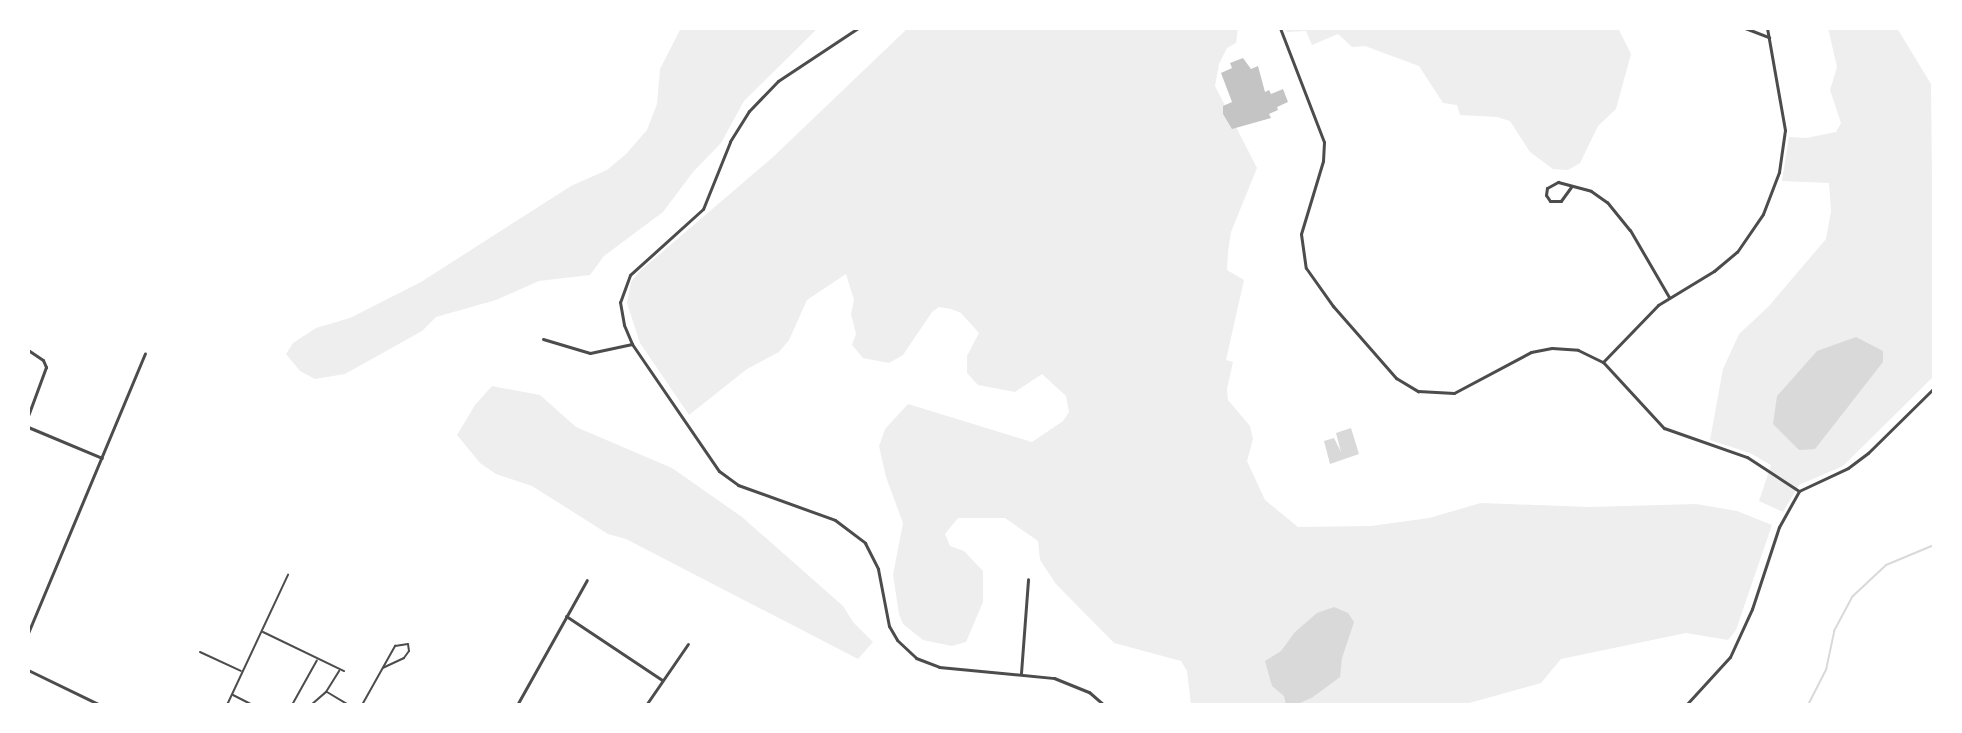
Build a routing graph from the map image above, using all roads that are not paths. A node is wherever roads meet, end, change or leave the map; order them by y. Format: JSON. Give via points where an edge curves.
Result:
{"nodes":[{"id":1,"x":858,"y":28,"type":"edge"},
{"id":2,"x":1280,"y":28,"type":"edge"},
{"id":3,"x":1745,"y":28,"type":"edge"},
{"id":4,"x":1767,"y":28,"type":"edge"},
{"id":5,"x":1769,"y":37,"type":"junction"},
{"id":6,"x":1571,"y":187,"type":"junction"},
{"id":7,"x":1669,"y":297,"type":"junction"},
{"id":8,"x":543,"y":339,"type":"dead end"},
{"id":9,"x":632,"y":344,"type":"junction"},
{"id":10,"x":28,"y":350,"type":"edge"},
{"id":11,"x":145,"y":353,"type":"dead end"},
{"id":12,"x":1603,"y":362,"type":"junction"},
{"id":13,"x":1934,"y":388,"type":"edge"},
{"id":14,"x":28,"y":416,"type":"edge"},
{"id":15,"x":28,"y":427,"type":"edge"},
{"id":16,"x":102,"y":458,"type":"junction"},
{"id":17,"x":1799,"y":491,"type":"junction"},
{"id":18,"x":288,"y":575,"type":"dead end"},
{"id":19,"x":1028,"y":579,"type":"dead end"},
{"id":20,"x":587,"y":580,"type":"dead end"},
{"id":21,"x":566,"y":616,"type":"junction"},
{"id":22,"x":262,"y":631,"type":"junction"},
{"id":23,"x":28,"y":633,"type":"edge"},
{"id":24,"x":688,"y":644,"type":"dead end"},
{"id":25,"x":200,"y":652,"type":"dead end"},
{"id":26,"x":317,"y":658,"type":"junction"},
{"id":27,"x":383,"y":668,"type":"junction"},
{"id":28,"x":28,"y":670,"type":"edge"},
{"id":29,"x":242,"y":672,"type":"junction"},
{"id":30,"x":1021,"y":673,"type":"junction"},
{"id":31,"x":662,"y":680,"type":"junction"},
{"id":32,"x":326,"y":692,"type":"junction"},
{"id":33,"x":232,"y":695,"type":"junction"},
{"id":34,"x":100,"y":705,"type":"edge"},
{"id":35,"x":227,"y":705,"type":"edge"},
{"id":36,"x":253,"y":705,"type":"edge"},
{"id":37,"x":292,"y":705,"type":"edge"},
{"id":38,"x":311,"y":705,"type":"edge"},
{"id":39,"x":349,"y":705,"type":"edge"},
{"id":40,"x":362,"y":705,"type":"edge"},
{"id":41,"x":517,"y":705,"type":"edge"},
{"id":42,"x":646,"y":705,"type":"edge"},
{"id":43,"x":1104,"y":705,"type":"edge"},
{"id":44,"x":1686,"y":705,"type":"edge"}],
"edges":[{"from":1,"to":9,"type":"street","via":[[778,81],[757,102],[735,131],[703,209],[630,275],[620,302]]},
{"from":2,"to":12,"type":"street","via":[[1324,142],[1301,234],[1306,268],[1396,378],[1418,391],[1446,394],[1543,349],[1570,348]]},
{"from":3,"to":5,"type":"street"},
{"from":4,"to":5,"type":"street"},
{"from":5,"to":7,"type":"street","via":[[1784,118],[1777,180],[1756,227],[1737,252]]},
{"from":6,"to":6,"type":"street","via":[[1551,183],[1546,195],[1550,201],[1561,201]]},
{"from":6,"to":7,"type":"street","via":[[1591,191],[1614,210]]},
{"from":7,"to":12,"type":"street"},
{"from":8,"to":9,"type":"street","via":[[590,353]]},
{"from":9,"to":30,"type":"street","via":[[719,471],[738,485],[835,520],[865,543],[878,569],[889,626],[907,651],[939,667]]},
{"from":10,"to":14,"type":"street","via":[[46,367]]},
{"from":11,"to":16,"type":"street"},
{"from":12,"to":17,"type":"street","via":[[1664,428],[1747,457]]},
{"from":13,"to":17,"type":"street","via":[[1868,453]]},
{"from":15,"to":16,"type":"street"},
{"from":16,"to":23,"type":"street"},
{"from":17,"to":44,"type":"street","via":[[1779,527],[1730,657]]},
{"from":18,"to":22,"type":"lane"},
{"from":19,"to":30,"type":"street"},
{"from":20,"to":21,"type":"street"},
{"from":21,"to":31,"type":"street"},
{"from":21,"to":41,"type":"street"},
{"from":22,"to":26,"type":"lane"},
{"from":22,"to":29,"type":"lane"},
{"from":24,"to":31,"type":"street"},
{"from":25,"to":29,"type":"lane"},
{"from":26,"to":32,"type":"lane","via":[[342,671]]},
{"from":26,"to":37,"type":"lane"},
{"from":27,"to":27,"type":"lane","via":[[395,646],[408,644],[404,658]]},
{"from":27,"to":40,"type":"lane"},
{"from":28,"to":34,"type":"street"},
{"from":29,"to":33,"type":"lane"},
{"from":30,"to":43,"type":"street","via":[[1072,684]]},
{"from":31,"to":42,"type":"street"},
{"from":32,"to":38,"type":"lane"},
{"from":32,"to":39,"type":"lane"},
{"from":33,"to":35,"type":"lane"},
{"from":33,"to":36,"type":"lane"}]}
